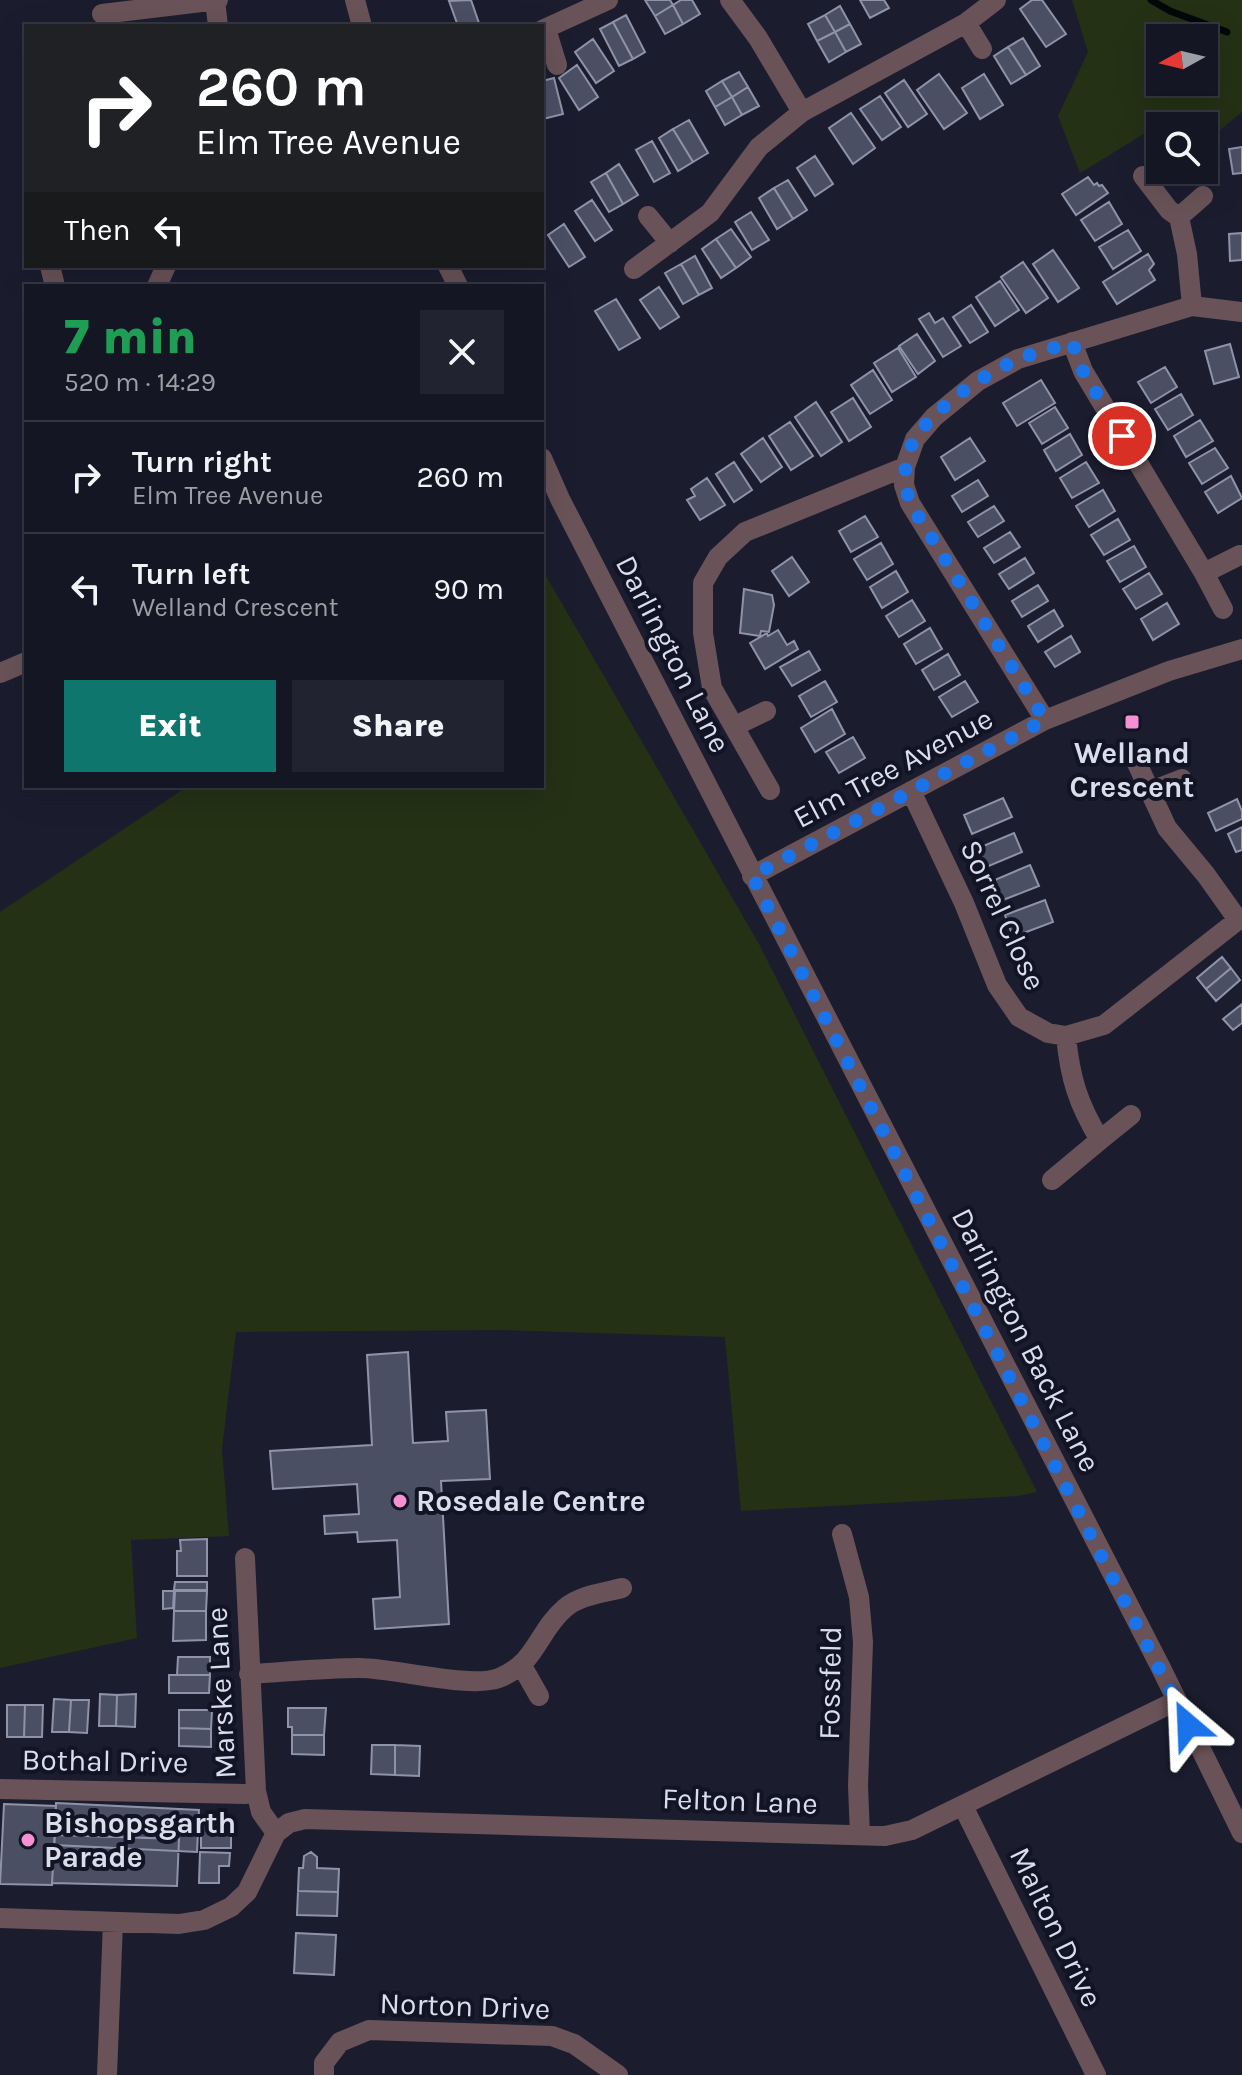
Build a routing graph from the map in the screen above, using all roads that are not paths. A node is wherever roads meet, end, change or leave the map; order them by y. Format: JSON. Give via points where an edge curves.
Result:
{"nodes":[{"id":1,"x":217,"y":0,"type":"edge"},
{"id":2,"x":355,"y":0,"type":"edge"},
{"id":3,"x":608,"y":0,"type":"edge"},
{"id":4,"x":730,"y":0,"type":"edge"},
{"id":5,"x":996,"y":0,"type":"edge"},
{"id":6,"x":101,"y":13,"type":"edge"},
{"id":7,"x":966,"y":23,"type":"junction"},
{"id":8,"x":218,"y":24,"type":"edge"},
{"id":9,"x":361,"y":24,"type":"edge"},
{"id":10,"x":544,"y":30,"type":"edge"},
{"id":11,"x":982,"y":49,"type":"dead end"},
{"id":12,"x":557,"y":65,"type":"dead end"},
{"id":13,"x":802,"y":112,"type":"junction"},
{"id":14,"x":1143,"y":176,"type":"dead end"},
{"id":15,"x":1203,"y":196,"type":"dead end"},
{"id":16,"x":648,"y":216,"type":"dead end"},
{"id":17,"x":1179,"y":217,"type":"junction"},
{"id":18,"x":670,"y":243,"type":"junction"},
{"id":19,"x":634,"y":269,"type":"dead end"},
{"id":20,"x":1192,"y":306,"type":"junction"},
{"id":21,"x":1242,"y":312,"type":"edge"},
{"id":22,"x":1072,"y":342,"type":"junction"},
{"id":23,"x":544,"y":463,"type":"edge"},
{"id":24,"x":905,"y":467,"type":"junction"},
{"id":25,"x":1240,"y":555,"type":"dead end"},
{"id":26,"x":1204,"y":573,"type":"junction"},
{"id":27,"x":1223,"y":609,"type":"dead end"},
{"id":28,"x":1242,"y":649,"type":"edge"},
{"id":29,"x":24,"y":663,"type":"edge"},
{"id":30,"x":0,"y":673,"type":"edge"},
{"id":31,"x":766,"y":711,"type":"dead end"},
{"id":32,"x":1045,"y":720,"type":"junction"},
{"id":33,"x":735,"y":726,"type":"junction"},
{"id":34,"x":1135,"y":759,"type":"dead end"},
{"id":35,"x":1182,"y":779,"type":"dead end"},
{"id":36,"x":770,"y":790,"type":"dead end"},
{"id":37,"x":911,"y":791,"type":"junction"},
{"id":38,"x":1151,"y":791,"type":"junction"},
{"id":39,"x":752,"y":876,"type":"junction"},
{"id":40,"x":1240,"y":922,"type":"edge"},
{"id":41,"x":1066,"y":1036,"type":"junction"},
{"id":42,"x":1131,"y":1115,"type":"dead end"},
{"id":43,"x":1100,"y":1140,"type":"junction"},
{"id":44,"x":1052,"y":1180,"type":"dead end"},
{"id":45,"x":842,"y":1534,"type":"dead end"},
{"id":46,"x":245,"y":1558,"type":"dead end"},
{"id":47,"x":622,"y":1588,"type":"dead end"},
{"id":48,"x":522,"y":1666,"type":"junction"},
{"id":49,"x":249,"y":1674,"type":"junction"},
{"id":50,"x":539,"y":1696,"type":"dead end"},
{"id":51,"x":1176,"y":1701,"type":"junction"},
{"id":52,"x":0,"y":1789,"type":"edge"},
{"id":53,"x":256,"y":1791,"type":"junction"},
{"id":54,"x":1236,"y":1804,"type":"edge"},
{"id":55,"x":963,"y":1806,"type":"junction"},
{"id":56,"x":276,"y":1833,"type":"junction"},
{"id":57,"x":1242,"y":1833,"type":"edge"},
{"id":58,"x":860,"y":1835,"type":"junction"},
{"id":59,"x":0,"y":1918,"type":"edge"},
{"id":60,"x":113,"y":1922,"type":"junction"},
{"id":61,"x":1093,"y":2074,"type":"edge"},
{"id":62,"x":107,"y":2075,"type":"edge"},
{"id":63,"x":324,"y":2075,"type":"edge"},
{"id":64,"x":618,"y":2075,"type":"edge"}],
"edges":[{"from":1,"to":6,"type":"street"},
{"from":1,"to":8,"type":"street"},
{"from":2,"to":9,"type":"street"},
{"from":3,"to":10,"type":"street"},
{"from":4,"to":13,"type":"street"},
{"from":5,"to":7,"type":"street"},
{"from":7,"to":11,"type":"street"},
{"from":7,"to":13,"type":"street"},
{"from":10,"to":12,"type":"street"},
{"from":13,"to":18,"type":"street","via":[[759,147],[710,213]]},
{"from":14,"to":17,"type":"street"},
{"from":15,"to":17,"type":"street"},
{"from":16,"to":18,"type":"street"},
{"from":17,"to":20,"type":"street"},
{"from":18,"to":19,"type":"street"},
{"from":20,"to":21,"type":"street"},
{"from":20,"to":22,"type":"street"},
{"from":22,"to":24,"type":"street","via":[[1018,359],[978,381],[915,439]]},
{"from":22,"to":26,"type":"street","via":[[1083,371]]},
{"from":23,"to":39,"type":"street","name":"Darlington Lane"},
{"from":24,"to":32,"type":"street","via":[[910,503]]},
{"from":24,"to":33,"type":"street","via":[[760,524],[718,557],[703,583],[703,633],[712,688]]},
{"from":25,"to":26,"type":"street"},
{"from":26,"to":27,"type":"street"},
{"from":28,"to":32,"type":"street","name":"Elm Tree Avenue","via":[[1169,671]]},
{"from":29,"to":30,"type":"street"},
{"from":31,"to":33,"type":"street"},
{"from":32,"to":37,"type":"street","name":"Elm Tree Avenue"},
{"from":33,"to":36,"type":"street"},
{"from":34,"to":38,"type":"street"},
{"from":35,"to":38,"type":"street"},
{"from":37,"to":39,"type":"street","name":"Elm Tree Avenue"},
{"from":37,"to":41,"type":"street","name":"Sorrel Close","via":[[997,985],[1019,1017]]},
{"from":38,"to":40,"type":"street","via":[[1167,828]]},
{"from":39,"to":51,"type":"street","name":"Darlington Back Lane"},
{"from":40,"to":41,"type":"street","via":[[1117,1016],[1093,1030]]},
{"from":41,"to":43,"type":"street","via":[[1082,1111]]},
{"from":42,"to":43,"type":"street"},
{"from":43,"to":44,"type":"street"},
{"from":45,"to":58,"type":"street","name":"Fossfeld","via":[[859,1597],[863,1642]]},
{"from":46,"to":49,"type":"street","name":"Marske Lane"},
{"from":47,"to":48,"type":"street","via":[[566,1608]]},
{"from":48,"to":49,"type":"street","via":[[477,1682],[359,1668]]},
{"from":48,"to":50,"type":"street"},
{"from":49,"to":53,"type":"street","name":"Marske Lane"},
{"from":51,"to":54,"type":"street","name":"Darlington Back Lane"},
{"from":51,"to":55,"type":"street","name":"Felton Lane"},
{"from":52,"to":53,"type":"street","name":"Bothal Drive"},
{"from":53,"to":56,"type":"street","name":"Marske Lane","via":[[261,1812]]},
{"from":54,"to":57,"type":"street","name":"Darlington Back Lane"},
{"from":55,"to":58,"type":"street","name":"Felton Lane","via":[[912,1830]]},
{"from":55,"to":61,"type":"street","name":"Malton Drive"},
{"from":56,"to":58,"type":"street","name":"Felton Lane","via":[[305,1819]]},
{"from":56,"to":60,"type":"street","via":[[247,1892],[217,1915],[179,1924]]},
{"from":59,"to":60,"type":"street"},
{"from":60,"to":62,"type":"street"},
{"from":63,"to":64,"type":"street","name":"Norton Drive","via":[[324,2063],[340,2042],[369,2030],[552,2036],[574,2044]]}]}
